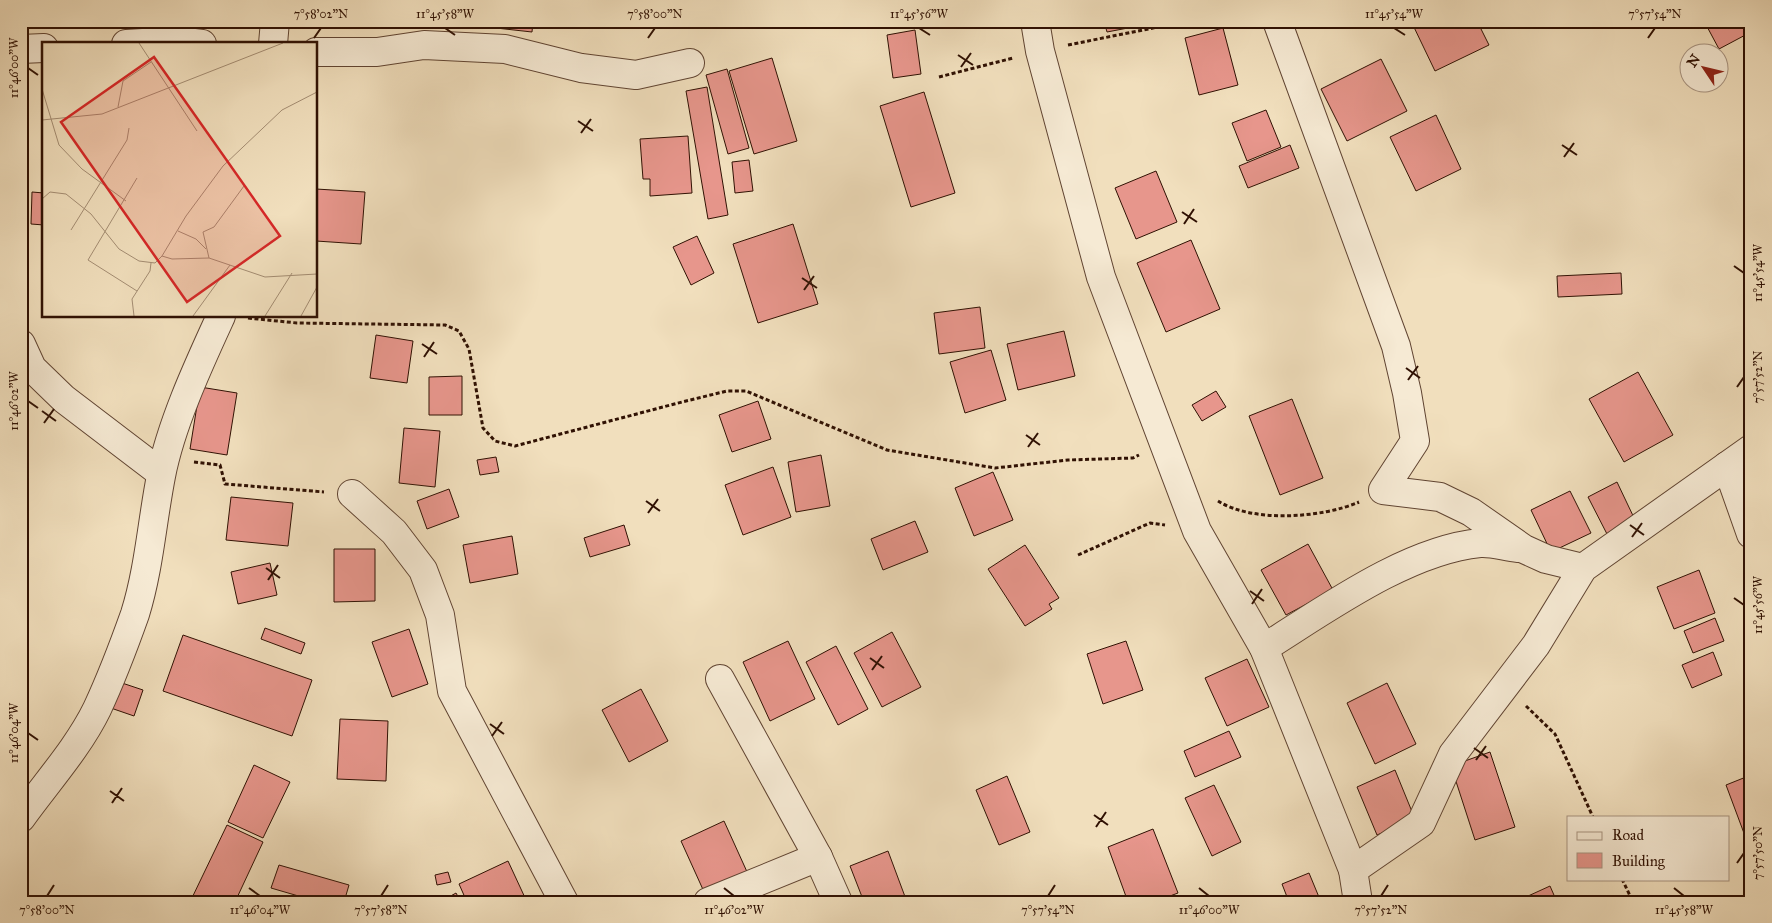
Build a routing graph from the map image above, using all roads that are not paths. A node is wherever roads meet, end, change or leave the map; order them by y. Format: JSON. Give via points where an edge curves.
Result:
{"nodes":[{"id":1,"x":275,"y":21,"type":"edge"},
{"id":2,"x":1036,"y":21,"type":"edge"},
{"id":3,"x":1277,"y":21,"type":"edge"},
{"id":4,"x":160,"y":42,"type":"edge"},
{"id":5,"x":185,"y":42,"type":"edge"},
{"id":6,"x":273,"y":42,"type":"edge"},
{"id":7,"x":42,"y":48,"type":"edge"},
{"id":8,"x":21,"y":49,"type":"edge"},
{"id":9,"x":318,"y":52,"type":"edge"},
{"id":10,"x":690,"y":63,"type":"dead end"},
{"id":11,"x":231,"y":318,"type":"edge"},
{"id":12,"x":21,"y":344,"type":"edge"},
{"id":13,"x":1751,"y":449,"type":"edge"},
{"id":14,"x":164,"y":466,"type":"junction"},
{"id":15,"x":1727,"y":466,"type":"junction"},
{"id":16,"x":352,"y":494,"type":"road end"},
{"id":17,"x":1751,"y":534,"type":"edge"},
{"id":18,"x":1524,"y":549,"type":"junction"},
{"id":19,"x":1583,"y":568,"type":"junction"},
{"id":20,"x":1264,"y":648,"type":"junction"},
{"id":21,"x":720,"y":679,"type":"dead end"},
{"id":22,"x":21,"y":818,"type":"edge"},
{"id":23,"x":818,"y":857,"type":"junction"},
{"id":24,"x":1353,"y":870,"type":"junction"},
{"id":25,"x":564,"y":902,"type":"edge"},
{"id":26,"x":708,"y":902,"type":"edge"},
{"id":27,"x":838,"y":902,"type":"edge"},
{"id":28,"x":1358,"y":902,"type":"edge"}],
"edges":[{"from":1,"to":6,"type":"street"},
{"from":2,"to":20,"type":"street","via":[[1040,51],[1101,277],[1197,531]]},
{"from":3,"to":18,"type":"street","via":[[1396,346],[1407,393],[1414,441],[1383,490],[1440,497],[1470,512]]},
{"from":4,"to":5,"type":"street"},
{"from":7,"to":8,"type":"street"},
{"from":9,"to":10,"type":"street","via":[[377,52],[424,45],[505,49],[581,68],[636,75]]},
{"from":11,"to":14,"type":"street","via":[[194,375]]},
{"from":12,"to":14,"type":"street","via":[[32,368],[64,399]]},
{"from":13,"to":15,"type":"street"},
{"from":14,"to":22,"type":"street","via":[[145,576],[134,614],[96,710]]},
{"from":15,"to":17,"type":"street"},
{"from":15,"to":19,"type":"street"},
{"from":16,"to":25,"type":"street","via":[[394,532],[423,570],[440,615],[452,691]]},
{"from":18,"to":19,"type":"street","via":[[1546,559]]},
{"from":18,"to":20,"type":"street","via":[[1482,543],[1444,550],[1401,567]]},
{"from":19,"to":24,"type":"street","via":[[1536,645],[1453,754],[1421,823]]},
{"from":20,"to":24,"type":"street"},
{"from":21,"to":23,"type":"street"},
{"from":23,"to":26,"type":"street"},
{"from":23,"to":27,"type":"street"},
{"from":24,"to":28,"type":"street"}]}
